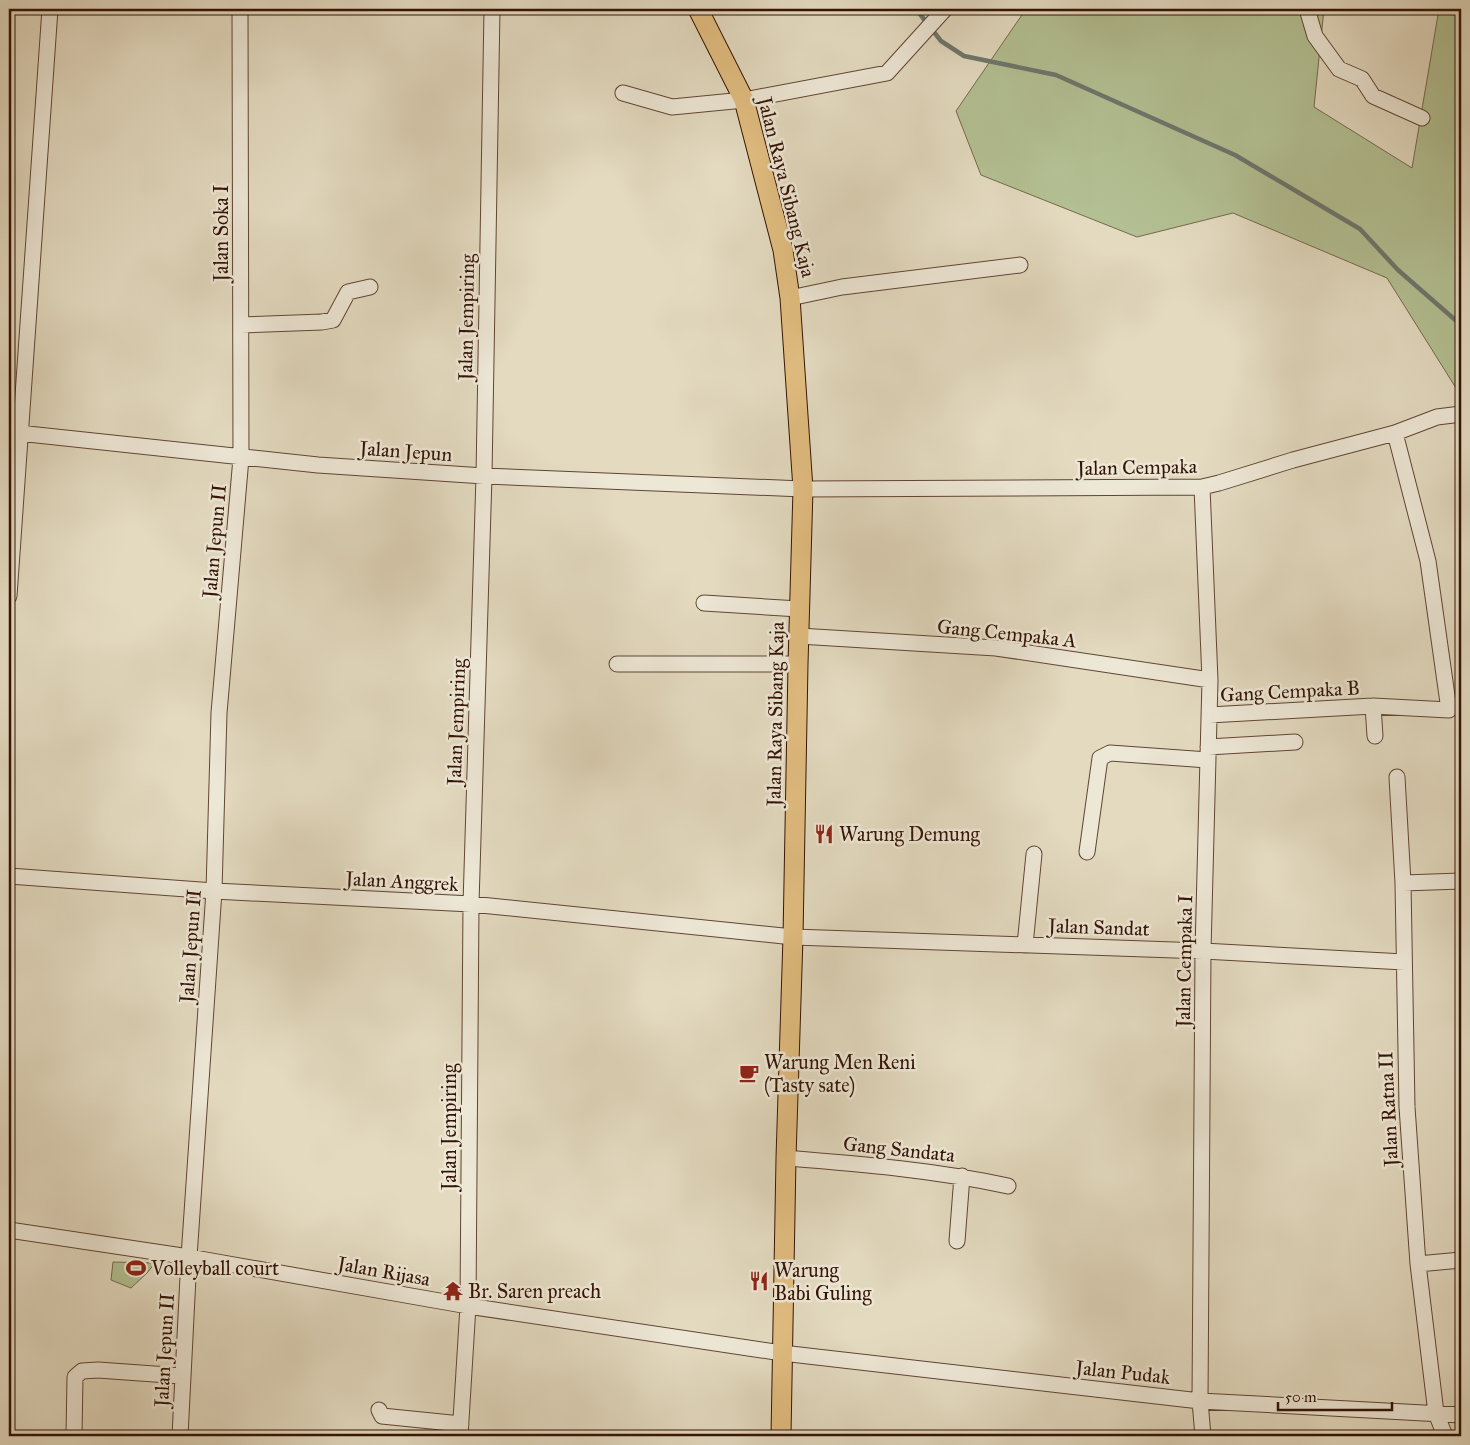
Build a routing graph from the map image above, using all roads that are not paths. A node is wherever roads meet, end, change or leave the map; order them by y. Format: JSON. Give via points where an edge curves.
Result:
{"nodes":[{"id":1,"x":50,"y":9,"type":"edge"},
{"id":2,"x":240,"y":9,"type":"edge"},
{"id":3,"x":492,"y":9,"type":"edge"},
{"id":4,"x":698,"y":9,"type":"edge"},
{"id":5,"x":944,"y":9,"type":"edge"},
{"id":6,"x":1307,"y":9,"type":"edge"},
{"id":7,"x":623,"y":93,"type":"dead end"},
{"id":8,"x":744,"y":100,"type":"junction"},
{"id":9,"x":1422,"y":118,"type":"dead end"},
{"id":10,"x":1020,"y":265,"type":"dead end"},
{"id":11,"x":370,"y":287,"type":"dead end"},
{"id":12,"x":790,"y":298,"type":"junction"},
{"id":13,"x":241,"y":325,"type":"junction"},
{"id":14,"x":1461,"y":414,"type":"edge"},
{"id":15,"x":14,"y":433,"type":"edge"},
{"id":16,"x":1396,"y":433,"type":"junction"},
{"id":17,"x":241,"y":458,"type":"junction"},
{"id":18,"x":484,"y":476,"type":"junction"},
{"id":19,"x":1202,"y":487,"type":"junction"},
{"id":20,"x":803,"y":489,"type":"junction"},
{"id":21,"x":9,"y":596,"type":"edge"},
{"id":22,"x":704,"y":603,"type":"dead end"},
{"id":23,"x":800,"y":609,"type":"junction"},
{"id":24,"x":799,"y":636,"type":"junction"},
{"id":25,"x":617,"y":664,"type":"dead end"},
{"id":26,"x":798,"y":664,"type":"junction"},
{"id":27,"x":1210,"y":680,"type":"junction"},
{"id":28,"x":1373,"y":706,"type":"junction"},
{"id":29,"x":1209,"y":715,"type":"junction"},
{"id":30,"x":1375,"y":736,"type":"dead end"},
{"id":31,"x":1295,"y":742,"type":"dead end"},
{"id":32,"x":1208,"y":754,"type":"junction"},
{"id":33,"x":1397,"y":777,"type":"dead end"},
{"id":34,"x":1087,"y":852,"type":"dead end"},
{"id":35,"x":1034,"y":854,"type":"dead end"},
{"id":36,"x":9,"y":876,"type":"edge"},
{"id":37,"x":1461,"y":881,"type":"edge"},
{"id":38,"x":1403,"y":883,"type":"junction"},
{"id":39,"x":214,"y":891,"type":"junction"},
{"id":40,"x":471,"y":904,"type":"junction"},
{"id":41,"x":793,"y":937,"type":"junction"},
{"id":42,"x":1025,"y":945,"type":"junction"},
{"id":43,"x":1203,"y":951,"type":"junction"},
{"id":44,"x":1404,"y":962,"type":"junction"},
{"id":45,"x":786,"y":1158,"type":"junction"},
{"id":46,"x":962,"y":1176,"type":"junction"},
{"id":47,"x":1008,"y":1186,"type":"dead end"},
{"id":48,"x":9,"y":1230,"type":"edge"},
{"id":49,"x":958,"y":1241,"type":"dead end"},
{"id":50,"x":189,"y":1257,"type":"junction"},
{"id":51,"x":1461,"y":1260,"type":"edge"},
{"id":52,"x":1418,"y":1264,"type":"junction"},
{"id":53,"x":468,"y":1306,"type":"junction"},
{"id":54,"x":782,"y":1353,"type":"junction"},
{"id":55,"x":182,"y":1376,"type":"junction"},
{"id":56,"x":1200,"y":1401,"type":"junction"},
{"id":57,"x":379,"y":1410,"type":"dead end"},
{"id":58,"x":1436,"y":1413,"type":"junction"},
{"id":59,"x":1461,"y":1416,"type":"edge"},
{"id":60,"x":461,"y":1430,"type":"edge"},
{"id":61,"x":74,"y":1436,"type":"edge"},
{"id":62,"x":180,"y":1436,"type":"edge"},
{"id":63,"x":781,"y":1436,"type":"edge"},
{"id":64,"x":1203,"y":1436,"type":"edge"},
{"id":65,"x":1445,"y":1436,"type":"edge"}],
"edges":[{"from":1,"to":15,"type":"street"},
{"from":2,"to":13,"type":"street","name":"Jalan Soka I"},
{"from":3,"to":18,"type":"street","name":"Jalan Jempiring"},
{"from":4,"to":8,"type":"main road","name":"Jalan Raya Sibang Kaja"},
{"from":5,"to":8,"type":"street","via":[[887,73]]},
{"from":6,"to":9,"type":"street","via":[[1314,36],[1339,69],[1362,79],[1373,96]]},
{"from":7,"to":8,"type":"street","via":[[672,107]]},
{"from":8,"to":12,"type":"main road","name":"Jalan Raya Sibang Kaja","via":[[783,250]]},
{"from":10,"to":12,"type":"street","via":[[842,287]]},
{"from":11,"to":13,"type":"street","via":[[348,292],[332,320]]},
{"from":12,"to":20,"type":"main road","name":"Jalan Raya Sibang Kaja"},
{"from":13,"to":17,"type":"street","name":"Jalan Soka I"},
{"from":14,"to":16,"type":"street","name":"Jalan Cempaka","via":[[1437,417]]},
{"from":15,"to":17,"type":"street","name":"Jalan Jepun"},
{"from":15,"to":21,"type":"street"},
{"from":16,"to":19,"type":"street","name":"Jalan Cempaka"},
{"from":16,"to":28,"type":"street","name":"Gang Cempaka B","via":[[1428,561],[1449,710]]},
{"from":17,"to":18,"type":"street","name":"Jalan Jepun"},
{"from":17,"to":39,"type":"street","name":"Jalan Jepun II","via":[[219,713]]},
{"from":18,"to":20,"type":"street","name":"Jalan Jepun"},
{"from":18,"to":40,"type":"street","name":"Jalan Jempiring"},
{"from":19,"to":20,"type":"street","name":"Jalan Cempaka"},
{"from":19,"to":27,"type":"street","name":"Jalan Cempaka I"},
{"from":20,"to":23,"type":"main road","name":"Jalan Raya Sibang Kaja"},
{"from":22,"to":23,"type":"street"},
{"from":23,"to":24,"type":"main road","name":"Jalan Raya Sibang Kaja"},
{"from":24,"to":26,"type":"main road","name":"Jalan Raya Sibang Kaja"},
{"from":24,"to":27,"type":"street","name":"Gang Cempaka A","via":[[996,648]]},
{"from":25,"to":26,"type":"street"},
{"from":26,"to":41,"type":"main road","name":"Jalan Raya Sibang Kaja"},
{"from":27,"to":29,"type":"street","name":"Jalan Cempaka I"},
{"from":28,"to":29,"type":"street","name":"Gang Cempaka B"},
{"from":28,"to":30,"type":"street","name":"Gang Cempaka B"},
{"from":29,"to":32,"type":"street","name":"Jalan Cempaka I"},
{"from":31,"to":32,"type":"street"},
{"from":32,"to":34,"type":"street","via":[[1110,753],[1100,758]]},
{"from":32,"to":43,"type":"street","name":"Jalan Cempaka I"},
{"from":33,"to":38,"type":"street","name":"Jalan Ratna II"},
{"from":35,"to":42,"type":"street"},
{"from":36,"to":39,"type":"street","name":"Jalan Anggrek"},
{"from":37,"to":38,"type":"street"},
{"from":38,"to":44,"type":"street","name":"Jalan Ratna II"},
{"from":39,"to":40,"type":"street","name":"Jalan Anggrek"},
{"from":39,"to":50,"type":"street","name":"Jalan Jepun II"},
{"from":40,"to":41,"type":"street","name":"Jalan Anggrek"},
{"from":40,"to":53,"type":"street","name":"Jalan Jempiring"},
{"from":41,"to":42,"type":"street","name":"Jalan Sandat"},
{"from":41,"to":45,"type":"main road","name":"Jalan Raya Sibang Kaja"},
{"from":42,"to":43,"type":"street","name":"Jalan Sandat"},
{"from":43,"to":44,"type":"street","name":"Jalan Sandat"},
{"from":43,"to":56,"type":"street","name":"Jalan Cempaka I"},
{"from":44,"to":52,"type":"street","name":"Jalan Ratna II","via":[[1407,1107]]},
{"from":45,"to":46,"type":"street","name":"Gang Sandata"},
{"from":45,"to":54,"type":"main road","name":"Jalan Raya Sibang Kaja"},
{"from":46,"to":47,"type":"street","name":"Gang Sandata"},
{"from":46,"to":49,"type":"street"},
{"from":48,"to":50,"type":"street","name":"Jalan Rijasa"},
{"from":50,"to":53,"type":"street","name":"Jalan Rijasa"},
{"from":50,"to":55,"type":"street","name":"Jalan Jepun II"},
{"from":51,"to":52,"type":"street"},
{"from":52,"to":58,"type":"street","name":"Jalan Ratna II"},
{"from":53,"to":54,"type":"street","name":"Jalan Rijasa"},
{"from":53,"to":60,"type":"street","name":"Jalan Jempiring"},
{"from":54,"to":56,"type":"street","name":"Jalan Pudak"},
{"from":54,"to":63,"type":"main road","name":"Jalan Raya Sibang Kaja"},
{"from":55,"to":61,"type":"street","via":[[82,1371],[75,1377]]},
{"from":55,"to":62,"type":"street","name":"Jalan Jepun II"},
{"from":56,"to":58,"type":"street","name":"Jalan Pudak"},
{"from":56,"to":64,"type":"street","name":"Jalan Cempaka I"},
{"from":57,"to":60,"type":"street","via":[[382,1416]]},
{"from":58,"to":59,"type":"street","name":"Jalan Pudak"},
{"from":58,"to":65,"type":"street","name":"Jalan Ratna II"}]}
